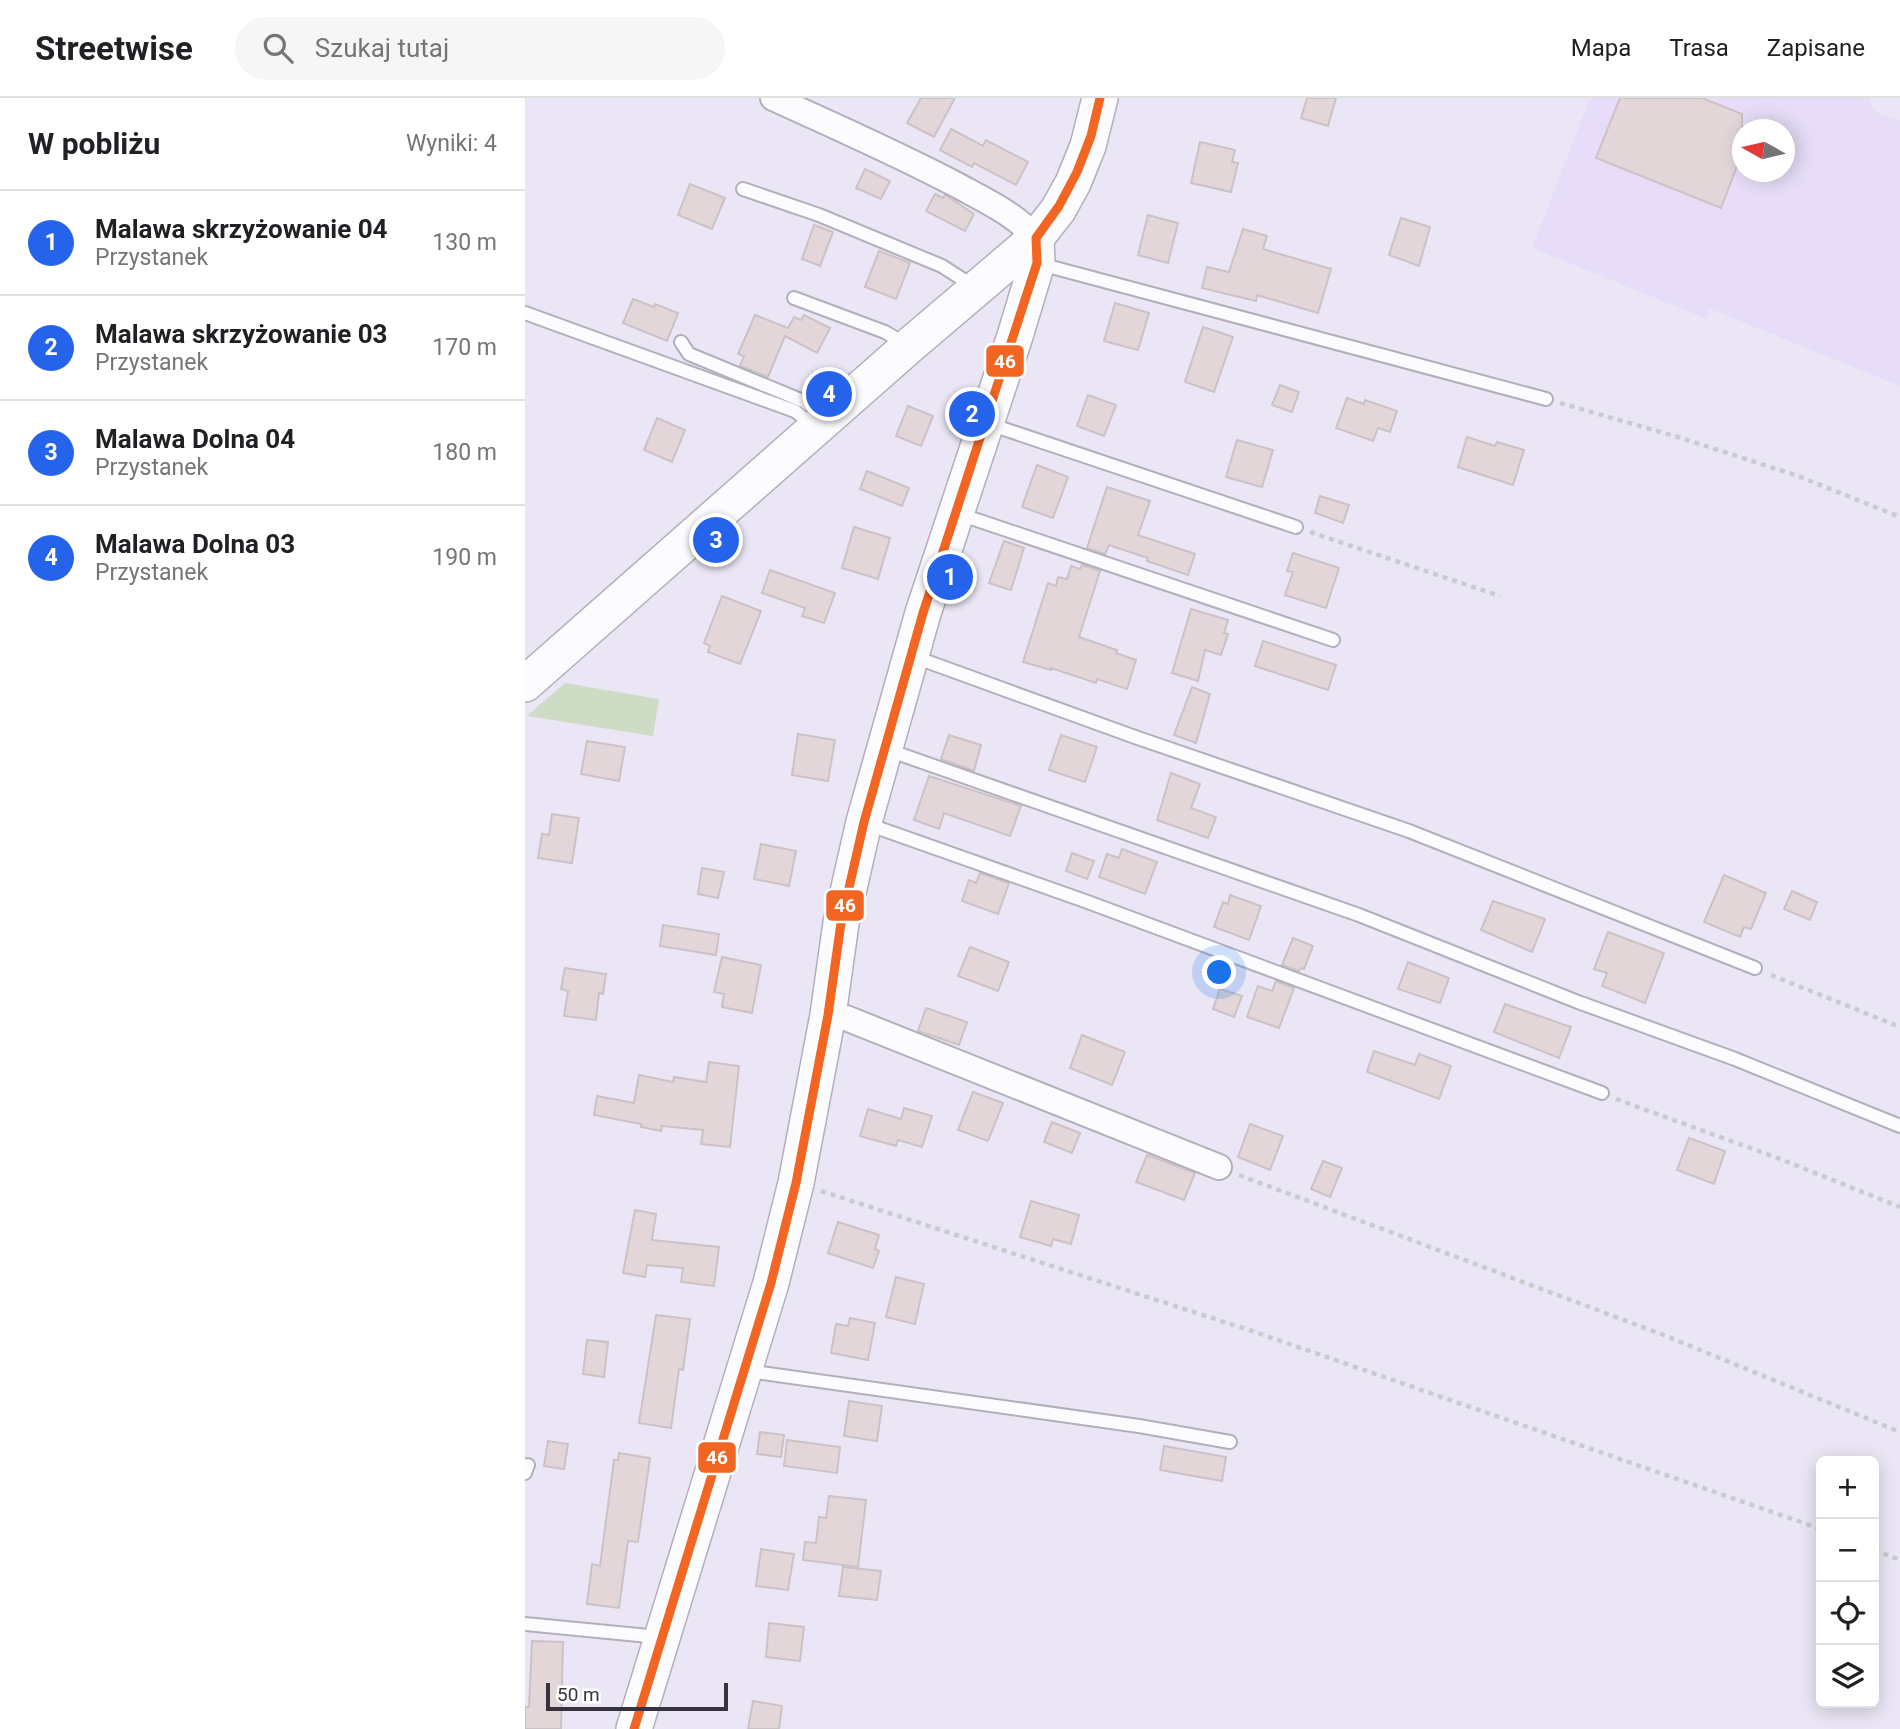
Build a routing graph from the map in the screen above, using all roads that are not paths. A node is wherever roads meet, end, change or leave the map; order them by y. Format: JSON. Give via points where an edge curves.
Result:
{"nodes":[{"id":1,"x":773,"y":98,"type":"edge"},
{"id":2,"x":1100,"y":98,"type":"edge"},
{"id":3,"x":743,"y":189,"type":"dead end"},
{"id":4,"x":1036,"y":250,"type":"junction"},
{"id":5,"x":976,"y":288,"type":"junction"},
{"id":6,"x":794,"y":298,"type":"dead end"},
{"id":7,"x":525,"y":313,"type":"edge"},
{"id":8,"x":681,"y":342,"type":"dead end"},
{"id":9,"x":909,"y":346,"type":"junction"},
{"id":10,"x":1546,"y":399,"type":"road end"},
{"id":11,"x":986,"y":423,"type":"junction"},
{"id":12,"x":822,"y":424,"type":"junction"},
{"id":13,"x":956,"y":512,"type":"junction"},
{"id":14,"x":1296,"y":527,"type":"road end"},
{"id":15,"x":1333,"y":640,"type":"dead end"},
{"id":16,"x":910,"y":655,"type":"junction"},
{"id":17,"x":525,"y":684,"type":"edge"},
{"id":18,"x":884,"y":748,"type":"junction"},
{"id":19,"x":864,"y":822,"type":"junction"},
{"id":20,"x":1755,"y":968,"type":"road end"},
{"id":21,"x":828,"y":1015,"type":"junction"},
{"id":22,"x":1602,"y":1093,"type":"road end"},
{"id":23,"x":1900,"y":1126,"type":"edge"},
{"id":24,"x":1219,"y":1167,"type":"road end"},
{"id":25,"x":744,"y":1370,"type":"junction"},
{"id":26,"x":1230,"y":1442,"type":"dead end"},
{"id":27,"x":525,"y":1624,"type":"edge"},
{"id":28,"x":663,"y":1638,"type":"junction"},
{"id":29,"x":634,"y":1729,"type":"edge"}],
"edges":[{"from":1,"to":4,"type":"street","via":[[908,159],[992,204],[1023,223]]},
{"from":2,"to":4,"type":"street","via":[[1073,183]]},
{"from":3,"to":5,"type":"lane","via":[[942,266]]},
{"from":4,"to":5,"type":"street"},
{"from":4,"to":10,"type":"lane"},
{"from":4,"to":11,"type":"street"},
{"from":5,"to":9,"type":"street"},
{"from":6,"to":9,"type":"lane","via":[[885,332]]},
{"from":7,"to":12,"type":"lane"},
{"from":8,"to":12,"type":"lane","via":[[689,354],[803,401]]},
{"from":9,"to":12,"type":"street"},
{"from":11,"to":13,"type":"street"},
{"from":11,"to":14,"type":"lane"},
{"from":12,"to":17,"type":"street"},
{"from":13,"to":15,"type":"lane"},
{"from":13,"to":16,"type":"street"},
{"from":16,"to":18,"type":"street"},
{"from":16,"to":20,"type":"lane","via":[[1409,831]]},
{"from":18,"to":19,"type":"street"},
{"from":18,"to":23,"type":"lane","via":[[1359,915]]},
{"from":19,"to":21,"type":"street","via":[[841,923]]},
{"from":19,"to":22,"type":"lane"},
{"from":21,"to":24,"type":"street","via":[[846,1018]]},
{"from":21,"to":25,"type":"street","via":[[796,1183]]},
{"from":25,"to":26,"type":"lane"},
{"from":25,"to":28,"type":"street"},
{"from":27,"to":28,"type":"lane"},
{"from":28,"to":29,"type":"street"}]}
